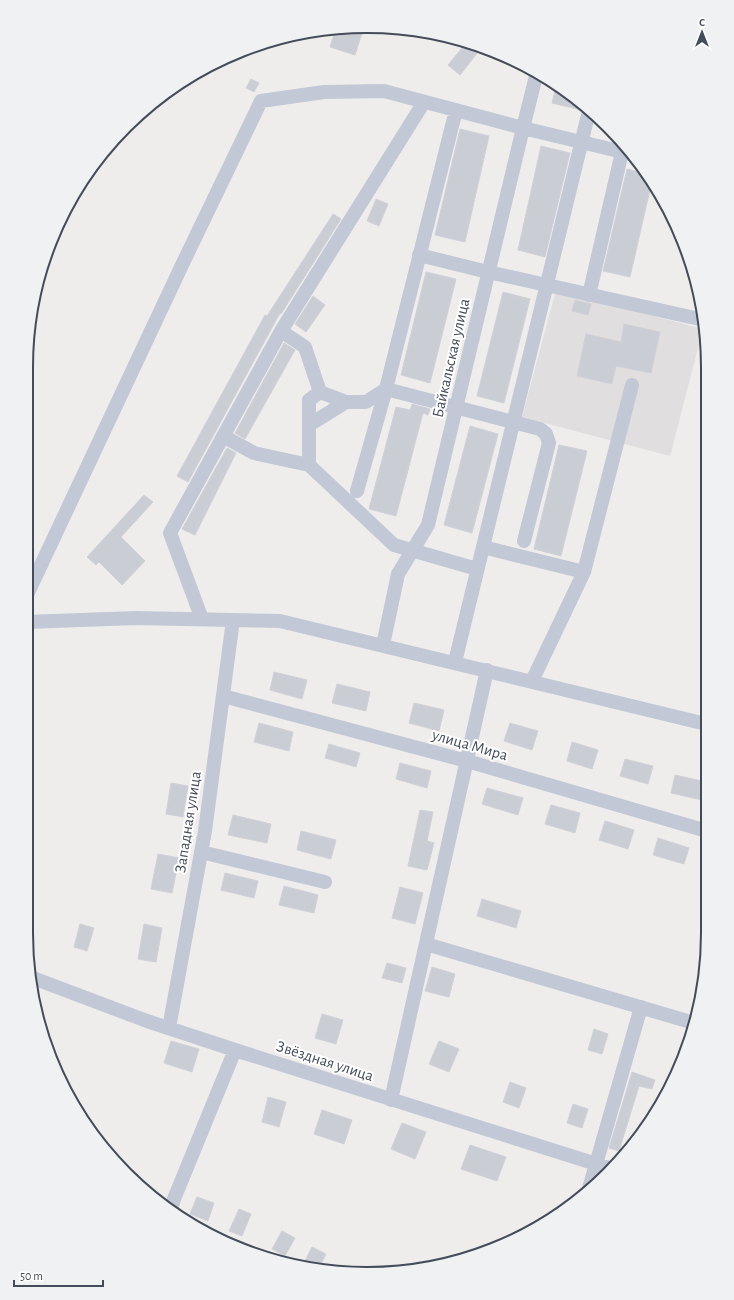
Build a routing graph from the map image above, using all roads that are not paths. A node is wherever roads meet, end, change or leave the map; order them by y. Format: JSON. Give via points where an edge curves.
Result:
{"nodes":[{"id":1,"x":535,"y":79,"type":"edge"},
{"id":2,"x":424,"y":102,"type":"junction"},
{"id":3,"x":456,"y":110,"type":"junction"},
{"id":4,"x":588,"y":117,"type":"edge"},
{"id":5,"x":523,"y":128,"type":"junction"},
{"id":6,"x":582,"y":142,"type":"junction"},
{"id":7,"x":622,"y":152,"type":"edge"},
{"id":8,"x":626,"y":157,"type":"edge"},
{"id":9,"x":419,"y":255,"type":"junction"},
{"id":10,"x":488,"y":272,"type":"junction"},
{"id":11,"x":547,"y":286,"type":"junction"},
{"id":12,"x":589,"y":295,"type":"junction"},
{"id":13,"x":697,"y":319,"type":"edge"},
{"id":14,"x":281,"y":331,"type":"junction"},
{"id":15,"x":632,"y":384,"type":"dead end"},
{"id":16,"x":386,"y":389,"type":"junction"},
{"id":17,"x":320,"y":392,"type":"junction"},
{"id":18,"x":346,"y":402,"type":"junction"},
{"id":19,"x":456,"y":408,"type":"junction"},
{"id":20,"x":514,"y":422,"type":"junction"},
{"id":21,"x":309,"y":425,"type":"junction"},
{"id":22,"x":223,"y":436,"type":"junction"},
{"id":23,"x":309,"y":465,"type":"junction"},
{"id":24,"x":357,"y":491,"type":"dead end"},
{"id":25,"x":524,"y":541,"type":"dead end"},
{"id":26,"x":483,"y":547,"type":"junction"},
{"id":27,"x":412,"y":551,"type":"junction"},
{"id":28,"x":477,"y":569,"type":"junction"},
{"id":29,"x":584,"y":572,"type":"junction"},
{"id":30,"x":33,"y":582,"type":"edge"},
{"id":31,"x":202,"y":619,"type":"junction"},
{"id":32,"x":234,"y":620,"type":"junction"},
{"id":33,"x":33,"y":622,"type":"edge"},
{"id":34,"x":383,"y":645,"type":"junction"},
{"id":35,"x":455,"y":662,"type":"junction"},
{"id":36,"x":487,"y":670,"type":"junction"},
{"id":37,"x":532,"y":681,"type":"junction"},
{"id":38,"x":223,"y":696,"type":"junction"},
{"id":39,"x":701,"y":723,"type":"edge"},
{"id":40,"x":467,"y":761,"type":"junction"},
{"id":41,"x":701,"y":829,"type":"edge"},
{"id":42,"x":201,"y":852,"type":"junction"},
{"id":43,"x":325,"y":882,"type":"dead end"},
{"id":44,"x":426,"y":944,"type":"junction"},
{"id":45,"x":36,"y":979,"type":"edge"},
{"id":46,"x":641,"y":1007,"type":"junction"},
{"id":47,"x":689,"y":1022,"type":"edge"},
{"id":48,"x":169,"y":1028,"type":"junction"},
{"id":49,"x":235,"y":1050,"type":"junction"},
{"id":50,"x":391,"y":1100,"type":"junction"},
{"id":51,"x":603,"y":1166,"type":"edge"},
{"id":52,"x":172,"y":1204,"type":"edge"}],
"edges":[{"from":1,"to":5,"type":"street","name":"Байкальская улица"},
{"from":2,"to":3,"type":"street"},
{"from":2,"to":14,"type":"street"},
{"from":2,"to":30,"type":"street","via":[[384,91],[324,92],[261,101]]},
{"from":3,"to":5,"type":"street"},
{"from":3,"to":9,"type":"street"},
{"from":4,"to":6,"type":"street"},
{"from":5,"to":6,"type":"street"},
{"from":5,"to":10,"type":"street","name":"Байкальская улица"},
{"from":6,"to":7,"type":"street"},
{"from":6,"to":11,"type":"street"},
{"from":8,"to":12,"type":"street"},
{"from":9,"to":10,"type":"street"},
{"from":9,"to":16,"type":"street"},
{"from":10,"to":11,"type":"street"},
{"from":10,"to":19,"type":"street","name":"Байкальская улица"},
{"from":11,"to":12,"type":"street"},
{"from":11,"to":20,"type":"street"},
{"from":12,"to":13,"type":"street"},
{"from":14,"to":17,"type":"street","via":[[306,347]]},
{"from":14,"to":22,"type":"street"},
{"from":15,"to":29,"type":"street"},
{"from":16,"to":18,"type":"street","via":[[366,402]]},
{"from":16,"to":19,"type":"street"},
{"from":16,"to":24,"type":"street"},
{"from":17,"to":18,"type":"street"},
{"from":17,"to":21,"type":"street","via":[[309,400]]},
{"from":18,"to":21,"type":"street"},
{"from":19,"to":20,"type":"street"},
{"from":19,"to":27,"type":"street","name":"Байкальская улица","via":[[428,525]]},
{"from":20,"to":25,"type":"street","via":[[540,429],[546,434],[549,443]]},
{"from":20,"to":26,"type":"street"},
{"from":21,"to":23,"type":"street"},
{"from":22,"to":23,"type":"street","via":[[254,453]]},
{"from":22,"to":31,"type":"street","via":[[170,533]]},
{"from":23,"to":27,"type":"street","via":[[394,546]]},
{"from":26,"to":28,"type":"street"},
{"from":26,"to":29,"type":"street"},
{"from":27,"to":28,"type":"street"},
{"from":27,"to":34,"type":"street","name":"Байкальская улица","via":[[398,574]]},
{"from":28,"to":35,"type":"street"},
{"from":29,"to":37,"type":"street"},
{"from":31,"to":32,"type":"street"},
{"from":31,"to":33,"type":"street","via":[[136,618]]},
{"from":32,"to":34,"type":"street","via":[[280,620]]},
{"from":32,"to":38,"type":"street","name":"Западная улица"},
{"from":34,"to":35,"type":"street"},
{"from":35,"to":36,"type":"street"},
{"from":36,"to":37,"type":"street"},
{"from":36,"to":40,"type":"street"},
{"from":37,"to":39,"type":"street"},
{"from":38,"to":40,"type":"street","name":"улица Мира"},
{"from":38,"to":42,"type":"street","name":"Западная улица"},
{"from":40,"to":41,"type":"street","name":"улица Мира"},
{"from":40,"to":44,"type":"street"},
{"from":42,"to":43,"type":"street"},
{"from":42,"to":48,"type":"street","name":"Западная улица"},
{"from":44,"to":46,"type":"street"},
{"from":44,"to":50,"type":"street"},
{"from":45,"to":48,"type":"street","name":"Звёздная улица"},
{"from":46,"to":47,"type":"street"},
{"from":46,"to":51,"type":"street"},
{"from":48,"to":49,"type":"street","name":"Звёздная улица"},
{"from":49,"to":50,"type":"street","name":"Звёздная улица"},
{"from":49,"to":52,"type":"street"},
{"from":50,"to":51,"type":"street","name":"Звёздная улица"}]}
